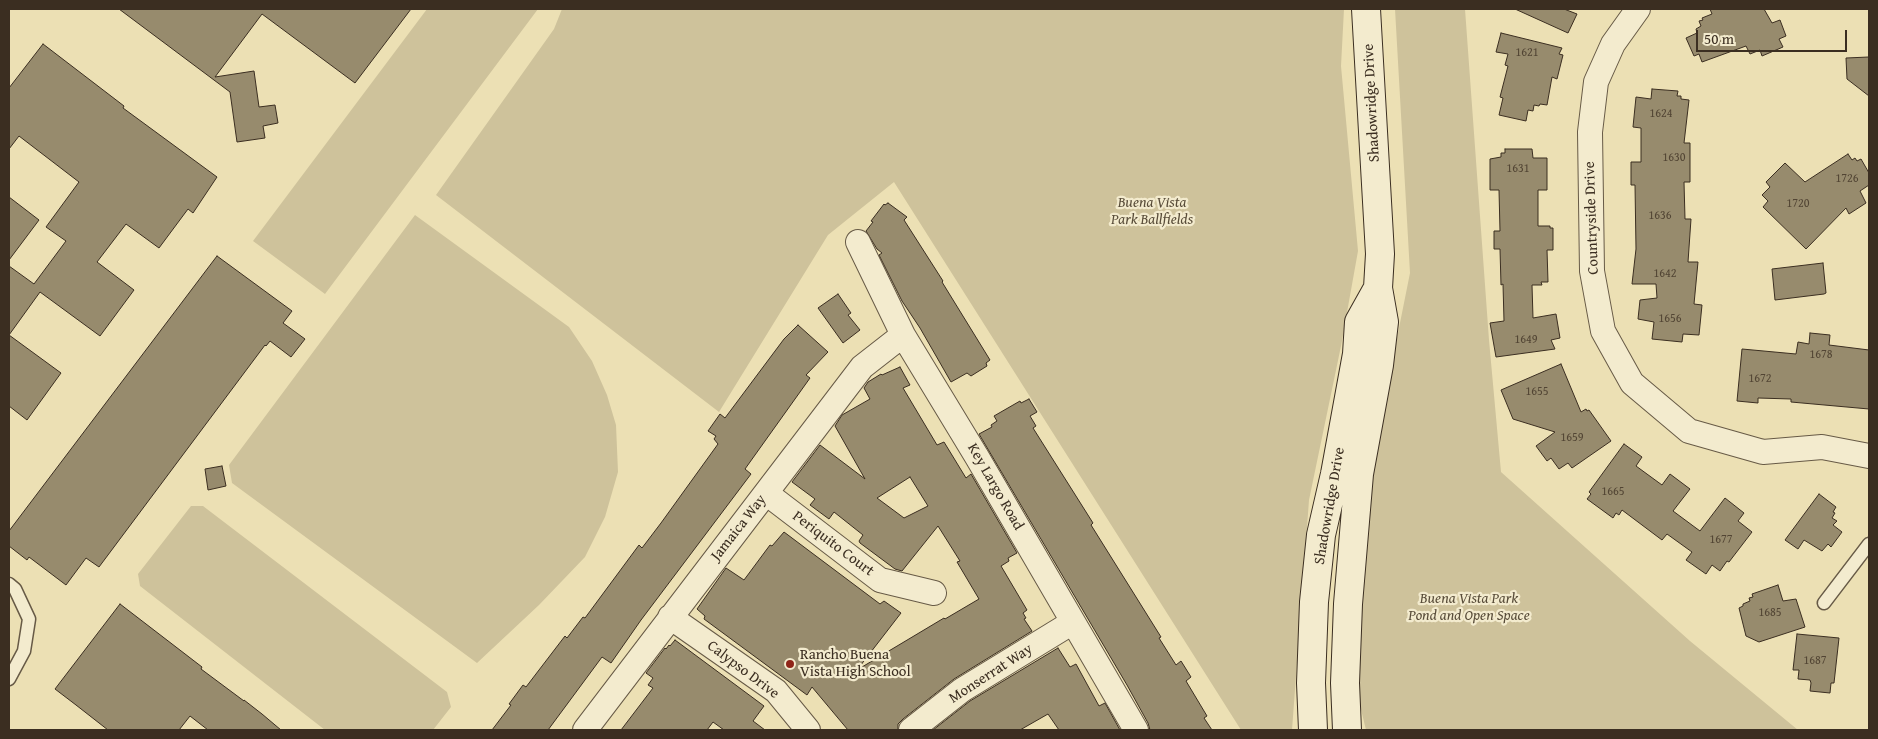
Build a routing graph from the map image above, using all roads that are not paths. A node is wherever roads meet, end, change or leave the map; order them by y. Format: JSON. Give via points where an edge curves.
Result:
{"nodes":[{"id":1,"x":1366,"y":9,"type":"edge"},
{"id":2,"x":1638,"y":9,"type":"edge"},
{"id":3,"x":858,"y":242,"type":"dead end"},
{"id":4,"x":1378,"y":288,"type":"junction"},
{"id":5,"x":903,"y":335,"type":"junction"},
{"id":6,"x":1869,"y":456,"type":"edge"},
{"id":7,"x":766,"y":493,"type":"junction"},
{"id":8,"x":1869,"y":544,"type":"edge"},
{"id":9,"x":9,"y":584,"type":"edge"},
{"id":10,"x":934,"y":593,"type":"dead end"},
{"id":11,"x":1824,"y":603,"type":"dead end"},
{"id":12,"x":670,"y":617,"type":"junction"},
{"id":13,"x":1073,"y":622,"type":"junction"},
{"id":14,"x":9,"y":679,"type":"edge"},
{"id":15,"x":585,"y":730,"type":"edge"},
{"id":16,"x":808,"y":730,"type":"edge"},
{"id":17,"x":911,"y":730,"type":"edge"},
{"id":18,"x":1136,"y":730,"type":"edge"},
{"id":19,"x":1313,"y":730,"type":"edge"},
{"id":20,"x":1347,"y":730,"type":"edge"}],
"edges":[{"from":1,"to":4,"type":"street","name":"Shadowridge Drive","via":[[1380,254]]},
{"from":2,"to":6,"type":"street","name":"Countryside Drive","via":[[1613,44],[1596,82],[1590,132],[1592,272],[1604,331],[1632,382],[1689,431],[1763,452],[1822,447]]},
{"from":3,"to":5,"type":"street","name":"Key Largo Road"},
{"from":4,"to":19,"type":"street","name":"Shadowridge Drive","via":[[1359,322],[1358,354],[1321,535],[1311,665]]},
{"from":4,"to":20,"type":"street","name":"Shadowridge Drive","via":[[1384,322],[1359,474],[1348,614]]},
{"from":5,"to":7,"type":"street","name":"Jamaica Way","via":[[862,367]]},
{"from":5,"to":13,"type":"street","name":"Key Largo Road"},
{"from":7,"to":10,"type":"street","name":"Periquito Court","via":[[880,580]]},
{"from":7,"to":12,"type":"street","name":"Jamaica Way"},
{"from":8,"to":11,"type":"lane"},
{"from":9,"to":14,"type":"lane","via":[[29,619],[24,652]]},
{"from":12,"to":15,"type":"street","name":"Jamaica Way"},
{"from":12,"to":16,"type":"street","name":"Calypso Drive","via":[[776,691]]},
{"from":13,"to":17,"type":"street","name":"Monserrat Way","via":[[962,690]]},
{"from":13,"to":18,"type":"street","name":"Key Largo Road"}]}
